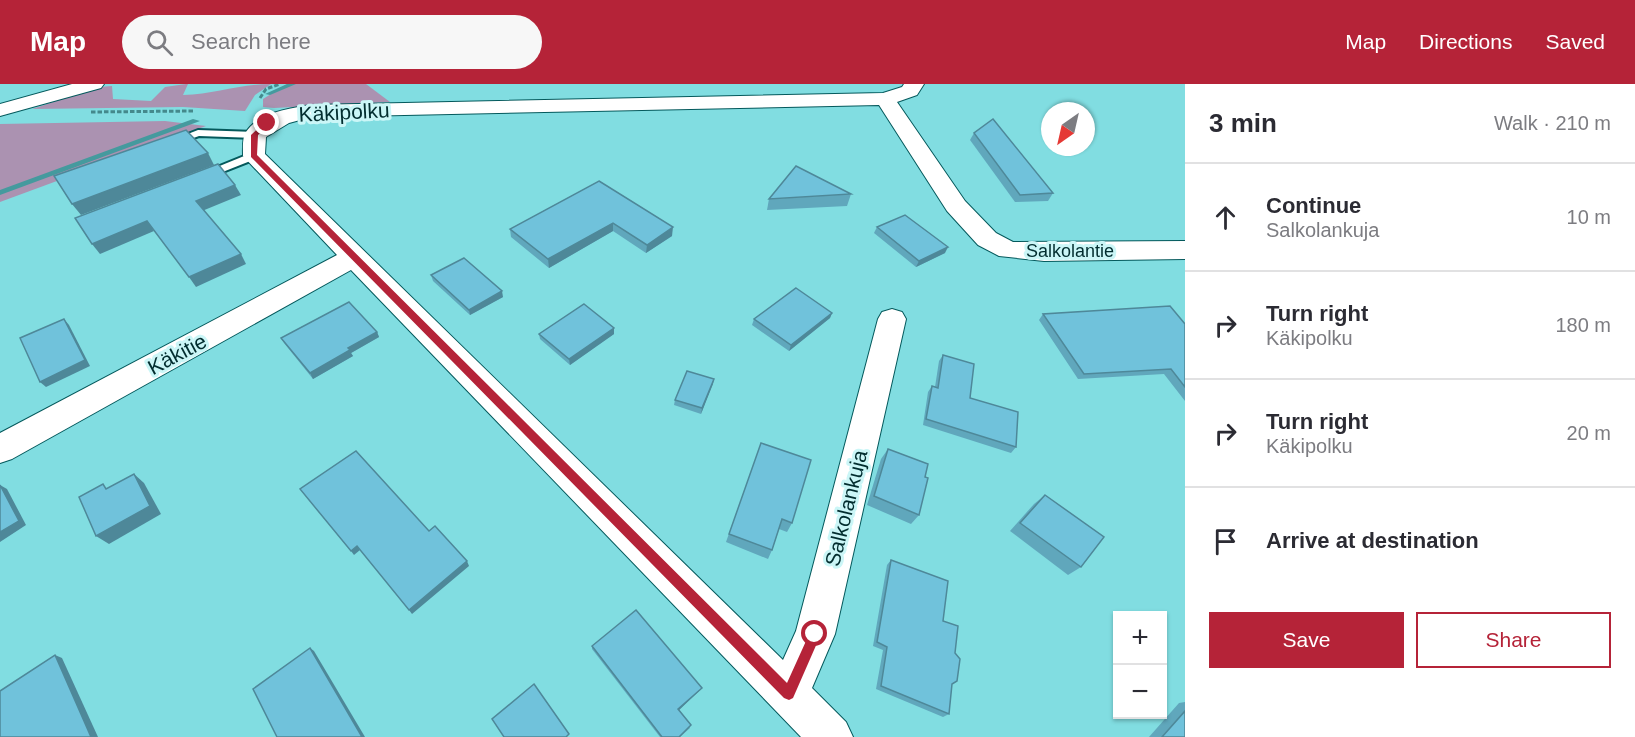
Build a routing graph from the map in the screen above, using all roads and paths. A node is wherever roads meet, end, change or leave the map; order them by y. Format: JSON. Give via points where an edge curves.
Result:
{"nodes":[{"id":1,"x":94,"y":84,"type":"edge"},
{"id":2,"x":914,"y":84,"type":"edge"},
{"id":3,"x":885,"y":99,"type":"junction"},
{"id":4,"x":0,"y":110,"type":"edge"},
{"id":5,"x":84,"y":112,"type":"dead end"},
{"id":6,"x":201,"y":112,"type":"dead end"},
{"id":7,"x":165,"y":145,"type":"edge"},
{"id":8,"x":254,"y":145,"type":"junction"},
{"id":9,"x":191,"y":180,"type":"edge"},
{"id":10,"x":1185,"y":250,"type":"edge"},
{"id":11,"x":353,"y":258,"type":"junction"},
{"id":12,"x":892,"y":319,"type":"dead end"},
{"id":13,"x":0,"y":449,"type":"edge"},
{"id":14,"x":789,"y":693,"type":"junction"},
{"id":15,"x":831,"y":737,"type":"edge"}],
"edges":[{"from":1,"to":4,"type":"street"},
{"from":2,"to":3,"type":"street","via":[[910,91]]},
{"from":3,"to":8,"type":"street","name":"Käkipolku","via":[[312,111],[267,123]]},
{"from":3,"to":10,"type":"street","name":"Salkolantie","via":[[956,206],[987,239],[1008,250]]},
{"from":5,"to":6,"type":"path"},
{"from":7,"to":8,"type":"lane","via":[[198,133]]},
{"from":8,"to":9,"type":"lane"},
{"from":8,"to":11,"type":"street"},
{"from":11,"to":13,"type":"street","name":"Käkitie"},
{"from":11,"to":14,"type":"street"},
{"from":12,"to":14,"type":"street","name":"Salkolankuja","via":[[815,634]]},
{"from":14,"to":15,"type":"street"}]}
